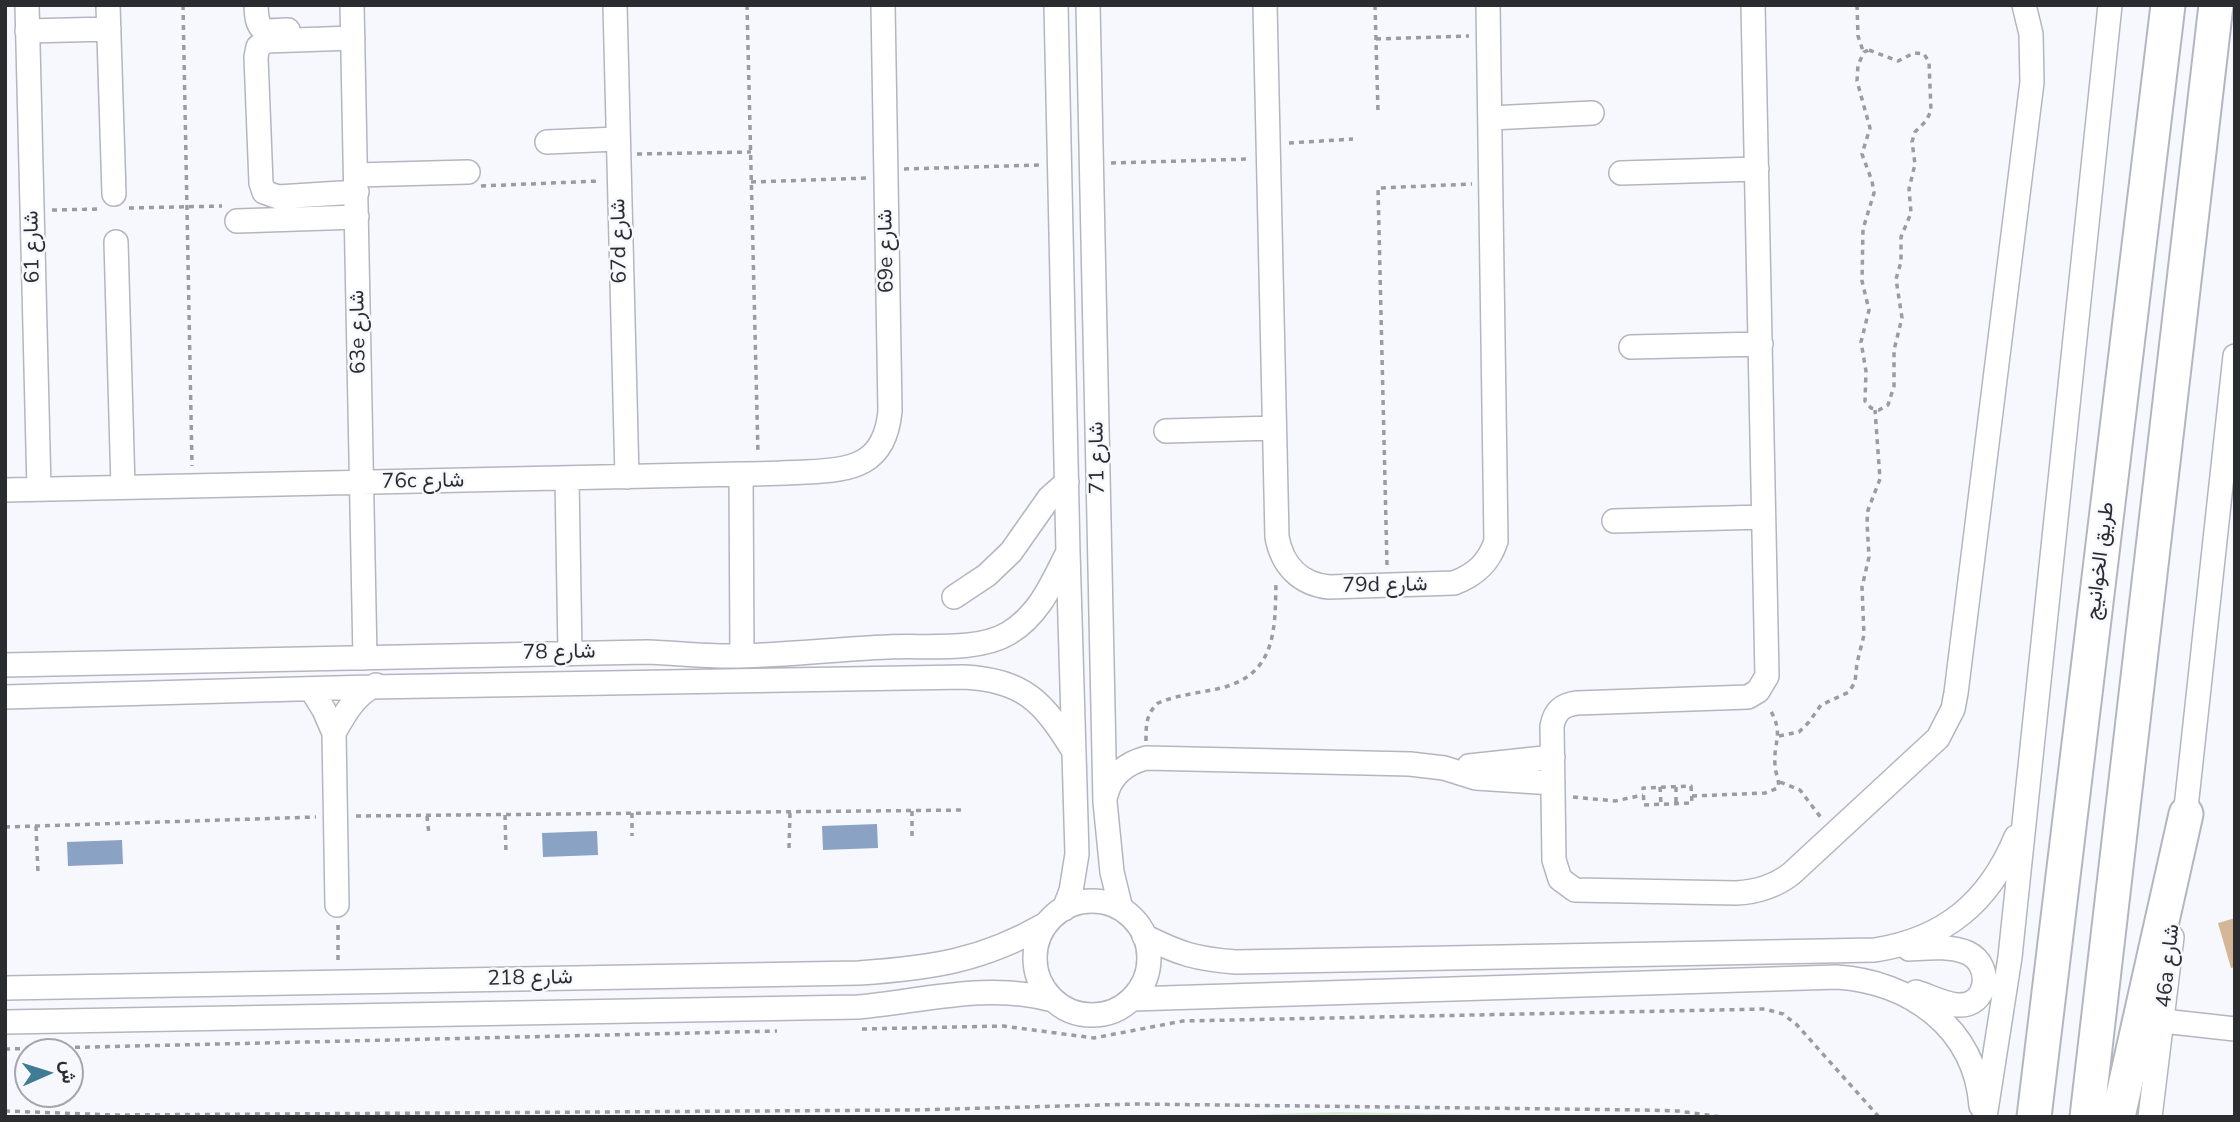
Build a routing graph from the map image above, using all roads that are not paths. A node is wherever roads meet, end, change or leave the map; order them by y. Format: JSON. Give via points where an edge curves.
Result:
{"nodes":[{"id":1,"x":27,"y":5,"type":"edge"},
{"id":2,"x":108,"y":5,"type":"edge"},
{"id":3,"x":256,"y":5,"type":"edge"},
{"id":4,"x":615,"y":5,"type":"edge"},
{"id":5,"x":883,"y":5,"type":"edge"},
{"id":6,"x":1056,"y":5,"type":"edge"},
{"id":7,"x":1088,"y":5,"type":"edge"},
{"id":8,"x":1265,"y":5,"type":"edge"},
{"id":9,"x":1488,"y":5,"type":"edge"},
{"id":10,"x":1753,"y":5,"type":"edge"},
{"id":11,"x":2024,"y":5,"type":"edge"},
{"id":12,"x":2110,"y":5,"type":"edge"},
{"id":13,"x":2168,"y":5,"type":"edge"},
{"id":14,"x":2216,"y":5,"type":"edge"},
{"id":15,"x":353,"y":23,"type":"edge"},
{"id":16,"x":109,"y":29,"type":"junction"},
{"id":17,"x":27,"y":31,"type":"junction"},
{"id":18,"x":1592,"y":113,"type":"dead end"},
{"id":19,"x":1490,"y":118,"type":"junction"},
{"id":20,"x":547,"y":142,"type":"dead end"},
{"id":21,"x":618,"y":147,"type":"junction"},
{"id":22,"x":1757,"y":169,"type":"junction"},
{"id":23,"x":1621,"y":173,"type":"dead end"},
{"id":24,"x":475,"y":179,"type":"road end"},
{"id":25,"x":356,"y":183,"type":"junction"},
{"id":26,"x":116,"y":204,"type":"road end"},
{"id":27,"x":232,"y":214,"type":"road end"},
{"id":28,"x":357,"y":217,"type":"junction"},
{"id":29,"x":116,"y":242,"type":"dead end"},
{"id":30,"x":1761,"y":344,"type":"junction"},
{"id":31,"x":1631,"y":347,"type":"dead end"},
{"id":32,"x":2235,"y":356,"type":"edge"},
{"id":33,"x":1274,"y":428,"type":"junction"},
{"id":34,"x":1166,"y":431,"type":"dead end"},
{"id":35,"x":840,"y":470,"type":"joint"},
{"id":36,"x":750,"y":474,"type":"junction"},
{"id":37,"x":2235,"y":476,"type":"edge"},
{"id":38,"x":626,"y":477,"type":"junction"},
{"id":39,"x":567,"y":479,"type":"junction"},
{"id":40,"x":1067,"y":482,"type":"junction"},
{"id":41,"x":362,"y":483,"type":"junction"},
{"id":42,"x":123,"y":487,"type":"junction"},
{"id":43,"x":39,"y":489,"type":"junction"},
{"id":44,"x":5,"y":490,"type":"edge"},
{"id":45,"x":2219,"y":496,"type":"junction"},
{"id":46,"x":1763,"y":517,"type":"junction"},
{"id":47,"x":1615,"y":521,"type":"dead end"},
{"id":48,"x":1068,"y":552,"type":"junction"},
{"id":49,"x":954,"y":597,"type":"dead end"},
{"id":50,"x":570,"y":653,"type":"junction"},
{"id":51,"x":667,"y":653,"type":"junction"},
{"id":52,"x":462,"y":655,"type":"junction"},
{"id":53,"x":742,"y":656,"type":"junction"},
{"id":54,"x":365,"y":658,"type":"junction"},
{"id":55,"x":5,"y":665,"type":"edge"},
{"id":56,"x":579,"y":685,"type":"junction"},
{"id":57,"x":370,"y":687,"type":"junction"},
{"id":58,"x":311,"y":689,"type":"junction"},
{"id":59,"x":5,"y":697,"type":"edge"},
{"id":60,"x":1104,"y":724,"type":"junction"},
{"id":61,"x":334,"y":733,"type":"junction"},
{"id":62,"x":1073,"y":750,"type":"junction"},
{"id":63,"x":1553,"y":757,"type":"junction"},
{"id":64,"x":1146,"y":758,"type":"junction"},
{"id":65,"x":1455,"y":771,"type":"junction"},
{"id":66,"x":1553,"y":790,"type":"junction"},
{"id":67,"x":1105,"y":802,"type":"junction"},
{"id":68,"x":2186,"y":814,"type":"junction"},
{"id":69,"x":2024,"y":818,"type":"junction"},
{"id":70,"x":337,"y":905,"type":"road end"},
{"id":71,"x":1121,"y":909,"type":"junction"},
{"id":72,"x":1055,"y":916,"type":"junction"},
{"id":73,"x":1144,"y":936,"type":"junction"},
{"id":74,"x":1875,"y":950,"type":"junction"},
{"id":75,"x":1882,"y":984,"type":"junction"},
{"id":76,"x":5,"y":988,"type":"edge"},
{"id":77,"x":1132,"y":999,"type":"junction"},
{"id":78,"x":1053,"y":1000,"type":"junction"},
{"id":79,"x":2163,"y":1021,"type":"junction"},
{"id":80,"x":5,"y":1022,"type":"edge"},
{"id":81,"x":2235,"y":1029,"type":"edge"},
{"id":82,"x":1983,"y":1117,"type":"edge"},
{"id":83,"x":2034,"y":1117,"type":"edge"},
{"id":84,"x":2087,"y":1117,"type":"edge"},
{"id":85,"x":2118,"y":1117,"type":"edge"},
{"id":86,"x":2150,"y":1117,"type":"edge"}],
"edges":[{"from":1,"to":17,"type":"street","name":"شارع 61"},
{"from":2,"to":16,"type":"street"},
{"from":3,"to":15,"type":"street","via":[[256,21],[264,30]]},
{"from":4,"to":21,"type":"street","name":"67d شارع"},
{"from":5,"to":35,"type":"street","name":"69e شارع","via":[[889,428],[871,457]]},
{"from":6,"to":40,"type":"street","name":"شارع 71"},
{"from":7,"to":60,"type":"street","name":"شارع 71"},
{"from":8,"to":33,"type":"street","name":"79d شارع"},
{"from":9,"to":19,"type":"street","name":"79d شارع"},
{"from":10,"to":22,"type":"street"},
{"from":11,"to":66,"type":"street","via":[[2031,34],[2032,82],[1956,693],[1946,724],[1926,750],[1791,874],[1759,891],[1575,890],[1556,870]]},
{"from":12,"to":69,"type":"street"},
{"from":13,"to":83,"type":"highway","name":"طريق الخوانيج"},
{"from":14,"to":84,"type":"highway"},
{"from":15,"to":25,"type":"street","name":"63e شارع"},
{"from":15,"to":25,"type":"street","via":[[266,41],[258,47],[256,57],[264,192],[273,197]]},
{"from":16,"to":17,"type":"street"},
{"from":16,"to":26,"type":"street"},
{"from":17,"to":43,"type":"street","name":"شارع 61"},
{"from":18,"to":19,"type":"street"},
{"from":19,"to":33,"type":"street","name":"79d شارع","via":[[1496,541],[1487,560],[1473,574],[1445,584],[1319,586],[1301,578],[1282,556],[1277,537]]},
{"from":20,"to":21,"type":"street"},
{"from":21,"to":38,"type":"street","name":"67d شارع"},
{"from":22,"to":23,"type":"street"},
{"from":22,"to":30,"type":"street"},
{"from":24,"to":25,"type":"street"},
{"from":25,"to":28,"type":"street","name":"63e شارع"},
{"from":27,"to":28,"type":"street"},
{"from":28,"to":41,"type":"street","name":"63e شارع"},
{"from":29,"to":42,"type":"street"},
{"from":30,"to":31,"type":"street"},
{"from":30,"to":46,"type":"street"},
{"from":32,"to":45,"type":"street","name":"46a شارع"},
{"from":33,"to":34,"type":"street"},
{"from":35,"to":36,"type":"street","name":"76c شارع"},
{"from":36,"to":38,"type":"street","name":"76c شارع"},
{"from":36,"to":53,"type":"street"},
{"from":37,"to":45,"type":"street"},
{"from":38,"to":39,"type":"street","name":"76c شارع"},
{"from":39,"to":41,"type":"street","name":"76c شارع"},
{"from":39,"to":50,"type":"street"},
{"from":40,"to":48,"type":"street","name":"شارع 71"},
{"from":40,"to":49,"type":"street","via":[[1049,498],[1011,552]]},
{"from":41,"to":42,"type":"street","name":"76c شارع"},
{"from":41,"to":54,"type":"street","name":"63e شارع"},
{"from":42,"to":43,"type":"street","name":"76c شارع"},
{"from":43,"to":44,"type":"street","name":"76c شارع"},
{"from":45,"to":68,"type":"street","name":"46a شارع"},
{"from":46,"to":47,"type":"street"},
{"from":46,"to":63,"type":"street","via":[[1767,676],[1758,691],[1742,698],[1567,704],[1554,717]]},
{"from":48,"to":53,"type":"street","name":"شارع 78","via":[[1039,608],[1006,635],[986,642]]},
{"from":48,"to":62,"type":"street","name":"شارع 71"},
{"from":50,"to":51,"type":"street","name":"شارع 78"},
{"from":50,"to":52,"type":"street","name":"شارع 78"},
{"from":51,"to":53,"type":"street","name":"شارع 78"},
{"from":51,"to":56,"type":"street","via":[[645,664],[583,670]]},
{"from":52,"to":54,"type":"street","name":"شارع 78"},
{"from":52,"to":57,"type":"street","via":[[467,663],[463,671]]},
{"from":54,"to":55,"type":"street","name":"شارع 78"},
{"from":56,"to":57,"type":"street","name":"شارع 78"},
{"from":56,"to":62,"type":"street","name":"شارع 78","via":[[985,678],[1005,683],[1041,704]]},
{"from":57,"to":58,"type":"street","name":"شارع 78"},
{"from":57,"to":61,"type":"street"},
{"from":58,"to":59,"type":"street","name":"شارع 78"},
{"from":58,"to":61,"type":"street"},
{"from":60,"to":64,"type":"street","via":[[1118,742]]},
{"from":60,"to":67,"type":"street","name":"شارع 71"},
{"from":61,"to":70,"type":"street"},
{"from":62,"to":72,"type":"street","name":"شارع 71","via":[[1075,873]]},
{"from":63,"to":65,"type":"street","via":[[1471,765]]},
{"from":63,"to":66,"type":"street"},
{"from":64,"to":65,"type":"street","via":[[1410,764]]},
{"from":64,"to":67,"type":"street","via":[[1114,777]]},
{"from":65,"to":66,"type":"street"},
{"from":67,"to":71,"type":"street","name":"شارع 71"},
{"from":68,"to":79,"type":"street","name":"46a شارع"},
{"from":68,"to":85,"type":"highway"},
{"from":69,"to":74,"type":"street","via":[[1999,873],[1955,920],[1917,940]]},
{"from":69,"to":82,"type":"street","via":[[2010,957]]},
{"from":71,"to":72,"type":"street","via":[[1093,901],[1073,904]]},
{"from":71,"to":73,"type":"street"},
{"from":72,"to":76,"type":"street","name":"شارع 218","via":[[1012,943],[975,957],[892,971]]},
{"from":72,"to":78,"type":"street","via":[[1036,945],[1036,969]]},
{"from":73,"to":74,"type":"street","via":[[1179,954],[1236,962]]},
{"from":73,"to":77,"type":"street","via":[[1148,969]]},
{"from":74,"to":75,"type":"street","via":[[1960,950],[1976,959],[1985,978],[1979,996],[1964,1005]]},
{"from":75,"to":77,"type":"street","via":[[1837,978]]},
{"from":75,"to":82,"type":"street","via":[[1922,1003],[1952,1032],[1974,1075]]},
{"from":77,"to":78,"type":"street","via":[[1114,1011],[1093,1016],[1071,1012]]},
{"from":78,"to":80,"type":"street","via":[[992,991],[858,1007]]},
{"from":79,"to":81,"type":"street"},
{"from":79,"to":86,"type":"street","name":"46a شارع"}]}
